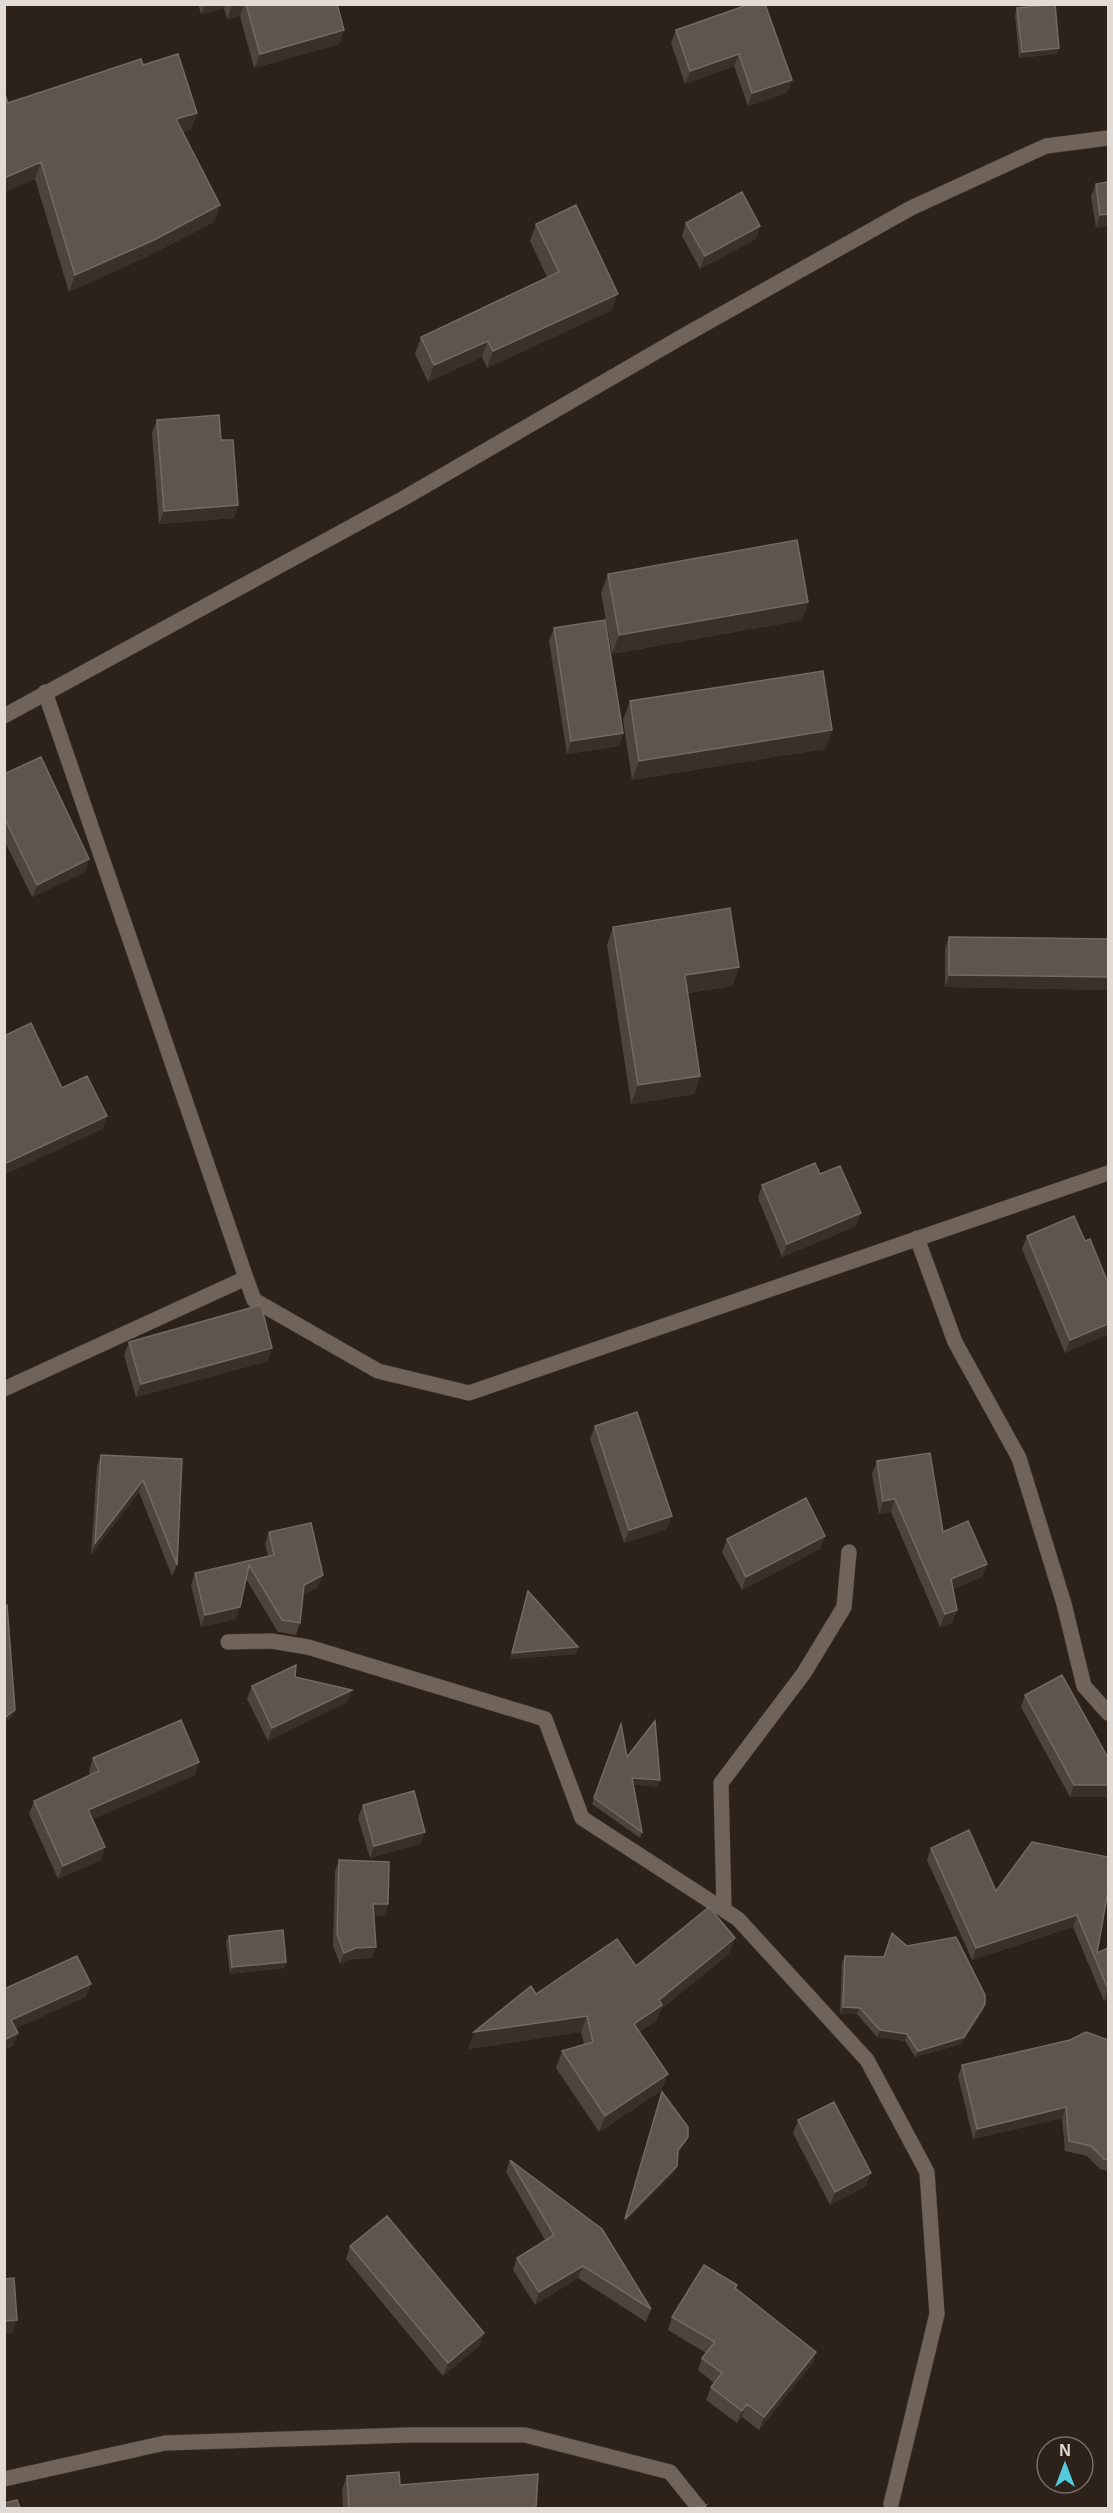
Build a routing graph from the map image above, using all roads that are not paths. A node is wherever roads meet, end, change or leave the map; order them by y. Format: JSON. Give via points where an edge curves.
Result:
{"nodes":[{"id":1,"x":1108,"y":138,"type":"edge"},
{"id":2,"x":45,"y":692,"type":"junction"},
{"id":3,"x":4,"y":716,"type":"edge"},
{"id":4,"x":1108,"y":1173,"type":"edge"},
{"id":5,"x":917,"y":1238,"type":"junction"},
{"id":6,"x":246,"y":1278,"type":"junction"},
{"id":7,"x":4,"y":1389,"type":"edge"},
{"id":8,"x":849,"y":1552,"type":"dead end"},
{"id":9,"x":228,"y":1642,"type":"dead end"},
{"id":10,"x":1108,"y":1713,"type":"edge"},
{"id":11,"x":724,"y":1909,"type":"junction"},
{"id":12,"x":4,"y":2479,"type":"edge"},
{"id":13,"x":891,"y":2504,"type":"dead end"},
{"id":14,"x":699,"y":2508,"type":"edge"}],
"edges":[{"from":1,"to":2,"type":"street","via":[[1046,146],[911,208],[404,498]]},
{"from":2,"to":3,"type":"street"},
{"from":2,"to":6,"type":"street"},
{"from":4,"to":5,"type":"street"},
{"from":5,"to":6,"type":"street","via":[[469,1393],[378,1371],[254,1300]]},
{"from":5,"to":10,"type":"street","via":[[955,1342],[1018,1458],[1064,1604],[1084,1686]]},
{"from":6,"to":7,"type":"street"},
{"from":8,"to":11,"type":"street","via":[[844,1607],[804,1673],[721,1783]]},
{"from":9,"to":11,"type":"street","via":[[271,1641],[308,1647],[545,1719],[582,1818]]},
{"from":11,"to":13,"type":"street","via":[[738,1919],[867,2060],[927,2172],[937,2314]]},
{"from":12,"to":14,"type":"street","via":[[165,2443],[525,2435],[670,2472]]}]}
